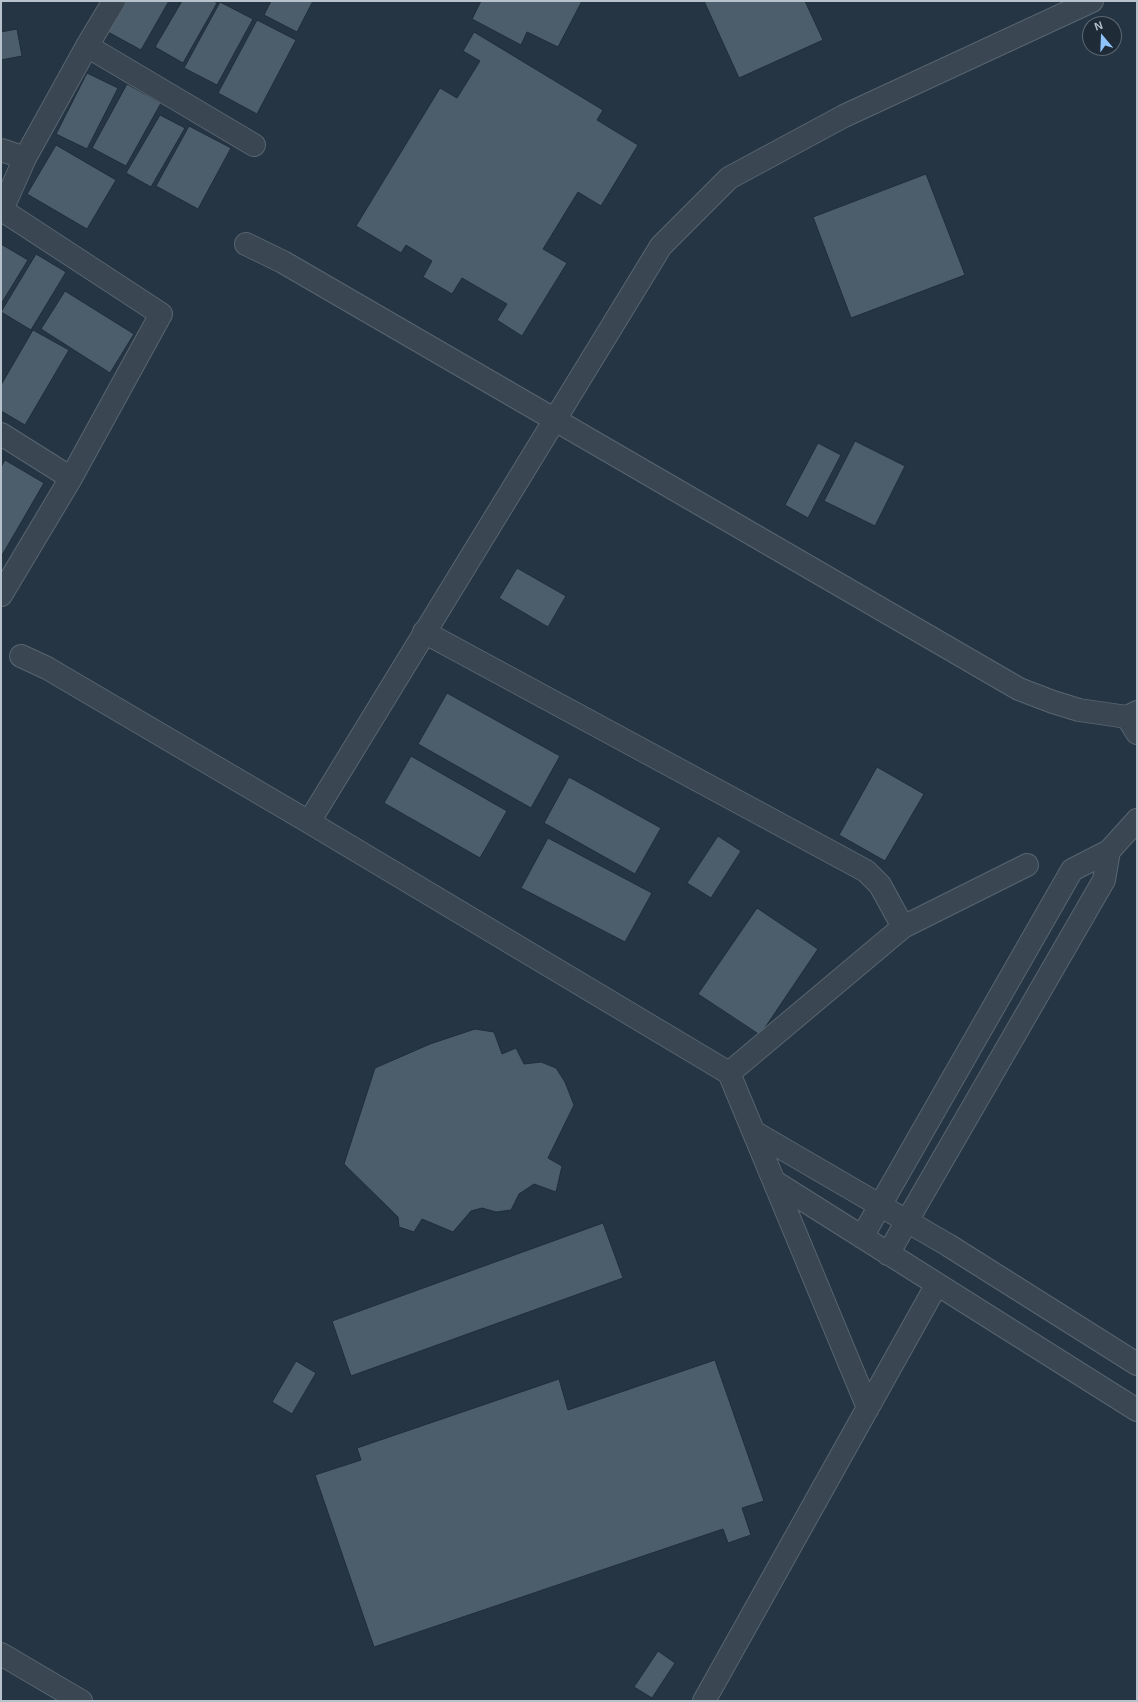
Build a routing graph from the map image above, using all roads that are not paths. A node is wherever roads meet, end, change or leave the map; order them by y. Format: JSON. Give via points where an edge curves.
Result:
{"nodes":[{"id":1,"x":114,"y":1,"type":"edge"},
{"id":2,"x":1092,"y":1,"type":"edge"},
{"id":3,"x":87,"y":46,"type":"junction"},
{"id":4,"x":254,"y":145,"type":"dead end"},
{"id":5,"x":1,"y":150,"type":"edge"},
{"id":6,"x":25,"y":158,"type":"junction"},
{"id":7,"x":2,"y":211,"type":"edge"},
{"id":8,"x":246,"y":244,"type":"dead end"},
{"id":9,"x":554,"y":420,"type":"junction"},
{"id":10,"x":1,"y":434,"type":"edge"},
{"id":11,"x":71,"y":478,"type":"junction"},
{"id":12,"x":1,"y":595,"type":"edge"},
{"id":13,"x":424,"y":632,"type":"junction"},
{"id":14,"x":21,"y":656,"type":"dead end"},
{"id":15,"x":1134,"y":721,"type":"edge"},
{"id":16,"x":1137,"y":820,"type":"edge"},
{"id":17,"x":310,"y":822,"type":"junction"},
{"id":18,"x":1109,"y":850,"type":"junction"},
{"id":19,"x":1027,"y":864,"type":"dead end"},
{"id":20,"x":903,"y":928,"type":"junction"},
{"id":21,"x":729,"y":1073,"type":"junction"},
{"id":22,"x":754,"y":1132,"type":"junction"},
{"id":23,"x":775,"y":1182,"type":"junction"},
{"id":24,"x":880,"y":1205,"type":"junction"},
{"id":25,"x":907,"y":1221,"type":"junction"},
{"id":26,"x":862,"y":1237,"type":"junction"},
{"id":27,"x":888,"y":1254,"type":"junction"},
{"id":28,"x":937,"y":1284,"type":"junction"},
{"id":29,"x":1137,"y":1364,"type":"edge"},
{"id":30,"x":868,"y":1408,"type":"junction"},
{"id":31,"x":1137,"y":1410,"type":"edge"},
{"id":32,"x":1,"y":1654,"type":"edge"},
{"id":33,"x":81,"y":1701,"type":"edge"},
{"id":34,"x":704,"y":1701,"type":"edge"}],
"edges":[{"from":1,"to":3,"type":"street"},
{"from":2,"to":9,"type":"street","via":[[844,116],[729,178],[661,246]]},
{"from":3,"to":4,"type":"street"},
{"from":3,"to":6,"type":"street"},
{"from":5,"to":6,"type":"street"},
{"from":6,"to":7,"type":"street"},
{"from":7,"to":11,"type":"street","via":[[160,314]]},
{"from":8,"to":9,"type":"street","via":[[290,266]]},
{"from":9,"to":13,"type":"street"},
{"from":9,"to":15,"type":"street","via":[[1019,688],[1079,710]]},
{"from":10,"to":11,"type":"street"},
{"from":11,"to":12,"type":"street"},
{"from":13,"to":17,"type":"street"},
{"from":13,"to":20,"type":"street","via":[[866,871],[880,885]]},
{"from":14,"to":17,"type":"street","via":[[54,672]]},
{"from":16,"to":18,"type":"street"},
{"from":17,"to":21,"type":"street"},
{"from":18,"to":24,"type":"street","via":[[1072,870]]},
{"from":18,"to":25,"type":"street","via":[[1104,880]]},
{"from":19,"to":20,"type":"street"},
{"from":20,"to":21,"type":"street"},
{"from":21,"to":22,"type":"street"},
{"from":22,"to":23,"type":"street"},
{"from":22,"to":24,"type":"street"},
{"from":23,"to":26,"type":"street"},
{"from":23,"to":30,"type":"street"},
{"from":24,"to":25,"type":"street"},
{"from":24,"to":26,"type":"street"},
{"from":25,"to":27,"type":"street"},
{"from":25,"to":29,"type":"street"},
{"from":26,"to":27,"type":"street"},
{"from":27,"to":28,"type":"street"},
{"from":28,"to":30,"type":"street"},
{"from":28,"to":31,"type":"street"},
{"from":30,"to":34,"type":"street"},
{"from":32,"to":33,"type":"street"}]}
